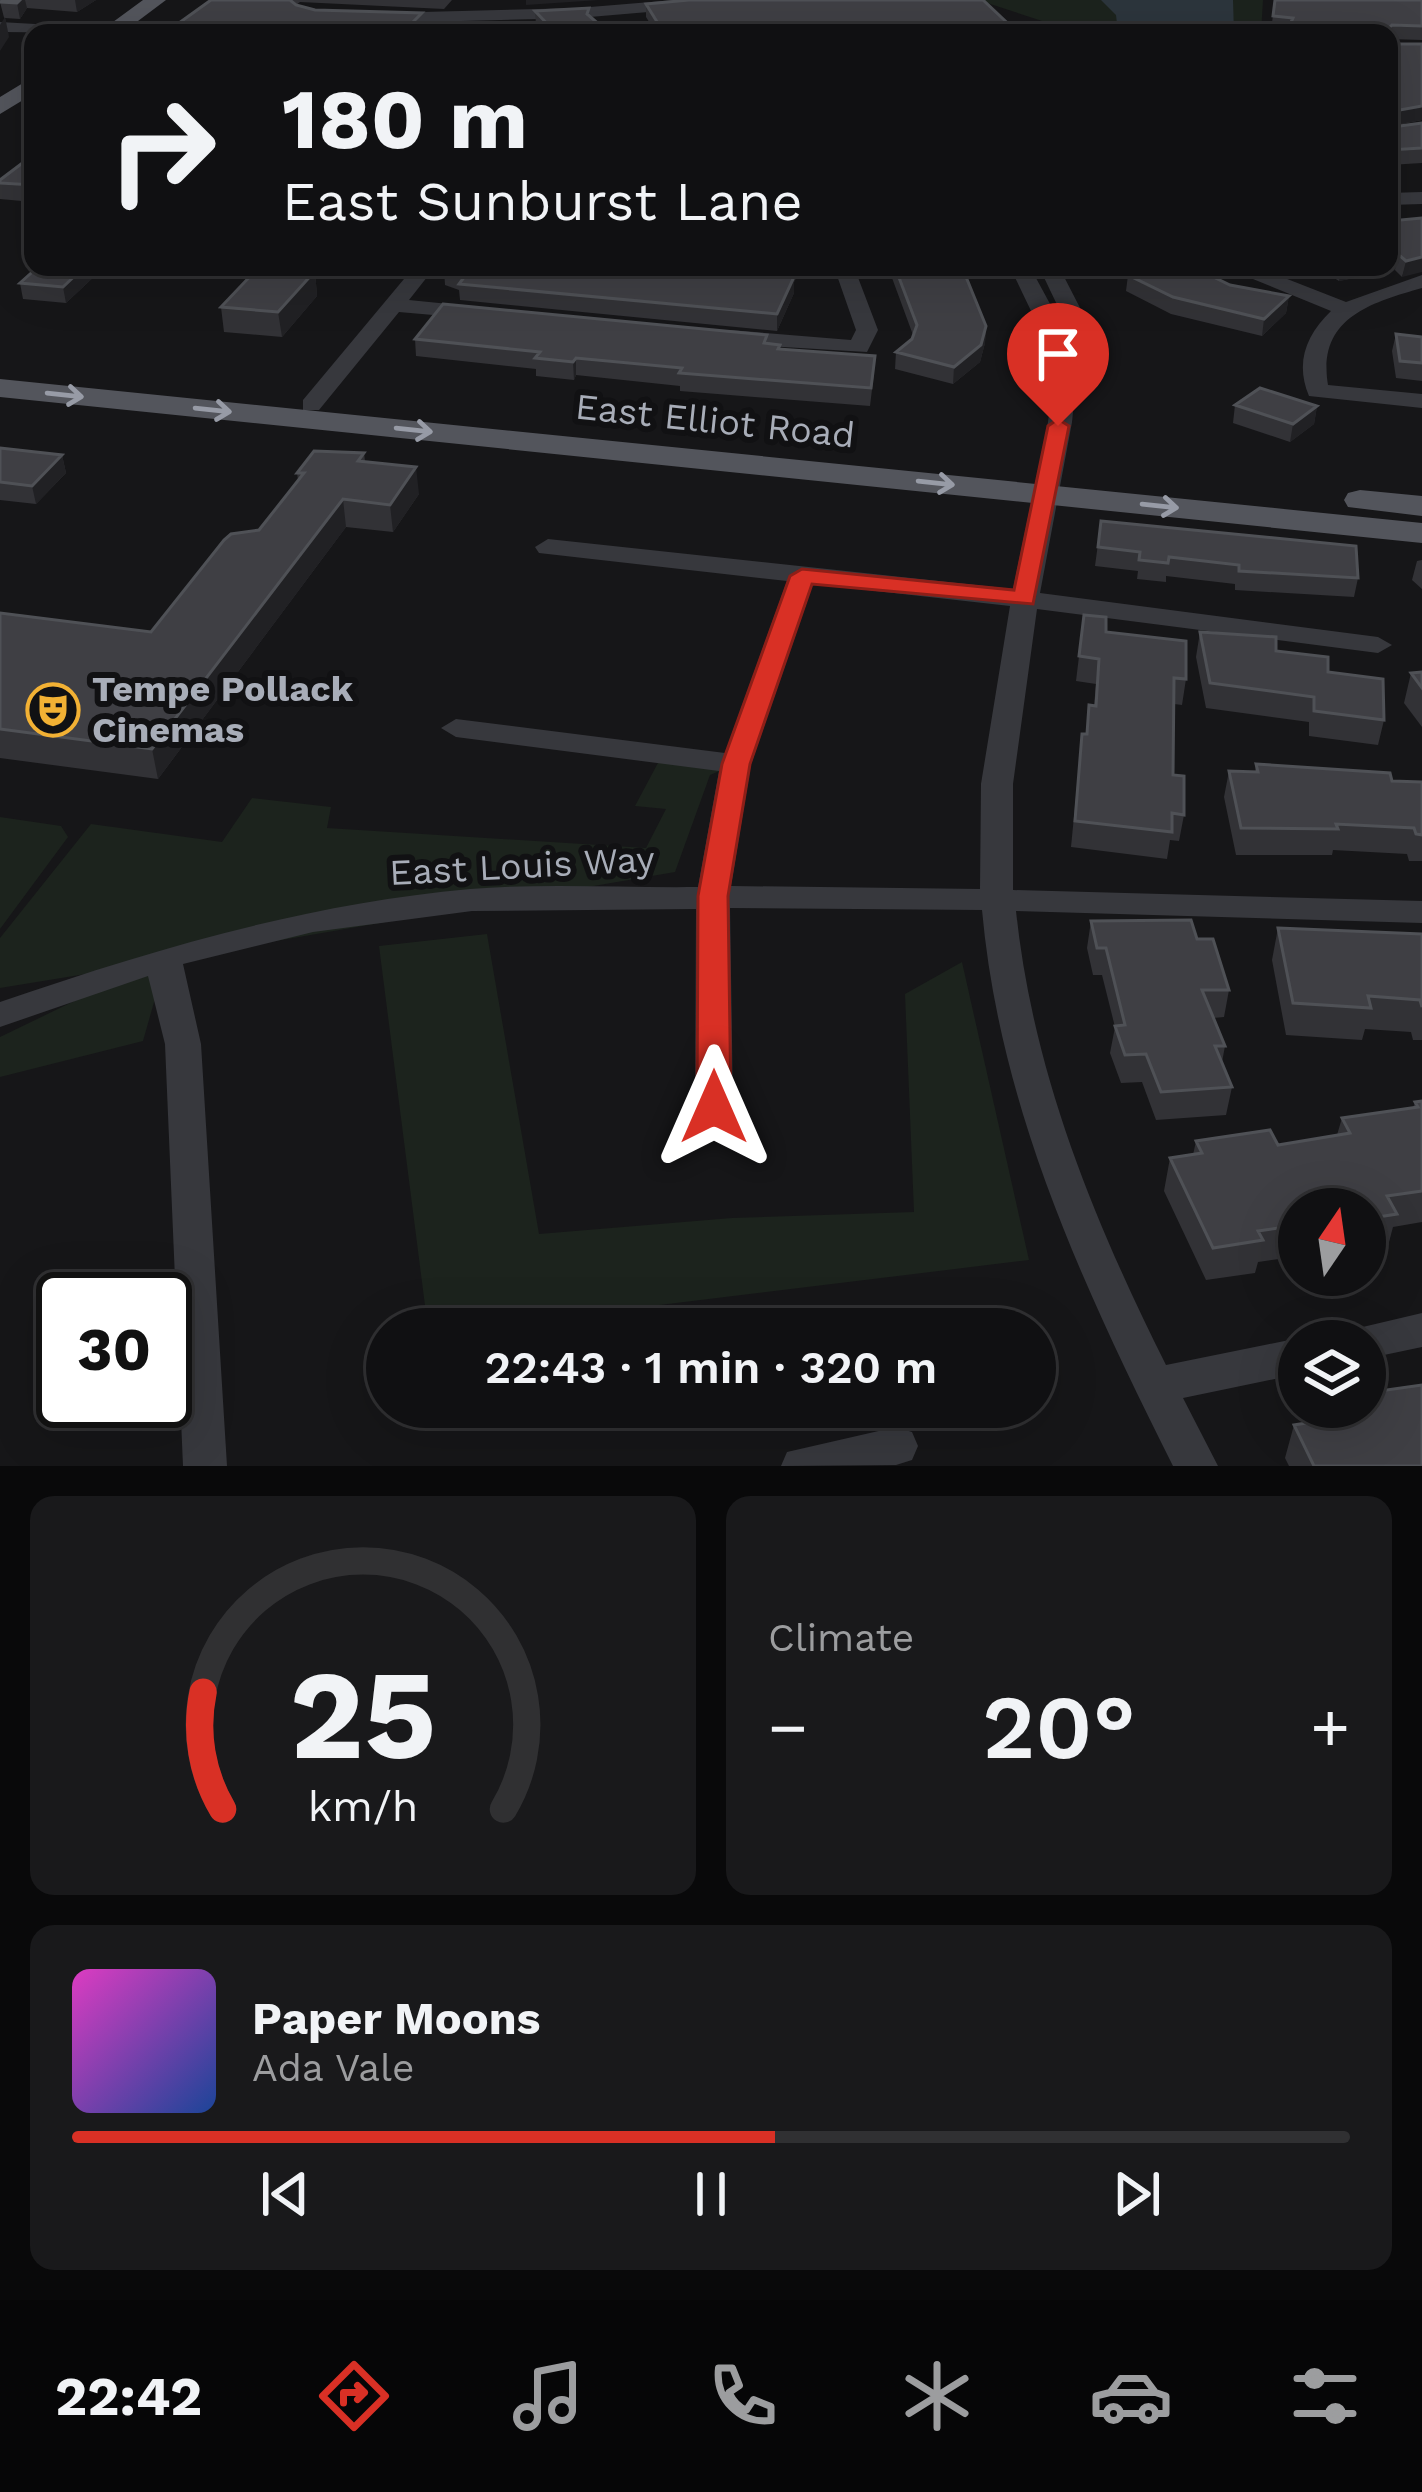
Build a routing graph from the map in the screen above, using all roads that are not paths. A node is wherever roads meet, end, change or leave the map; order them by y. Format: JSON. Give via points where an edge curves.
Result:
{"nodes":[{"id":1,"x":156,"y":0,"type":"edge"},
{"id":2,"x":730,"y":0,"type":"edge"},
{"id":3,"x":494,"y":16,"type":"edge"},
{"id":4,"x":358,"y":17,"type":"edge"},
{"id":5,"x":120,"y":24,"type":"edge"},
{"id":6,"x":418,"y":276,"type":"edge"},
{"id":7,"x":847,"y":276,"type":"edge"},
{"id":8,"x":1024,"y":276,"type":"edge"},
{"id":9,"x":1053,"y":276,"type":"edge"},
{"id":10,"x":1263,"y":276,"type":"edge"},
{"id":11,"x":1422,"y":281,"type":"edge"},
{"id":12,"x":394,"y":305,"type":"junction"},
{"id":13,"x":1343,"y":308,"type":"junction"},
{"id":14,"x":504,"y":316,"type":"edge"},
{"id":15,"x":713,"y":335,"type":"edge"},
{"id":16,"x":1068,"y":350,"type":"junction"},
{"id":17,"x":0,"y":362,"type":"edge"},
{"id":18,"x":0,"y":388,"type":"edge"},
{"id":19,"x":316,"y":400,"type":"junction"},
{"id":20,"x":1422,"y":401,"type":"edge"},
{"id":21,"x":1047,"y":481,"type":"junction"},
{"id":22,"x":1422,"y":506,"type":"edge"},
{"id":23,"x":1422,"y":533,"type":"edge"},
{"id":24,"x":548,"y":547,"type":"dead end"},
{"id":25,"x":802,"y":576,"type":"junction"},
{"id":26,"x":1024,"y":599,"type":"junction"},
{"id":27,"x":1378,"y":645,"type":"dead end"},
{"id":28,"x":456,"y":728,"type":"dead end"},
{"id":29,"x":736,"y":764,"type":"junction"},
{"id":30,"x":713,"y":896,"type":"junction"},
{"id":31,"x":997,"y":898,"type":"junction"},
{"id":32,"x":1422,"y":912,"type":"edge"},
{"id":33,"x":166,"y":957,"type":"junction"},
{"id":34,"x":0,"y":1015,"type":"edge"},
{"id":35,"x":714,"y":1107,"type":"dead end"},
{"id":36,"x":1422,"y":1330,"type":"edge"},
{"id":37,"x":1386,"y":1338,"type":"edge"},
{"id":38,"x":1278,"y":1360,"type":"edge"},
{"id":39,"x":1154,"y":1386,"type":"junction"},
{"id":40,"x":896,"y":1446,"type":"dead end"},
{"id":41,"x":205,"y":1466,"type":"edge"},
{"id":42,"x":803,"y":1466,"type":"edge"},
{"id":43,"x":1196,"y":1466,"type":"edge"}],
"edges":[{"from":1,"to":5,"type":"main road"},
{"from":2,"to":3,"type":"street","via":[[622,17]]},
{"from":3,"to":4,"type":"street"},
{"from":6,"to":12,"type":"street"},
{"from":7,"to":15,"type":"street","via":[[867,330],[859,347]]},
{"from":8,"to":16,"type":"street"},
{"from":9,"to":16,"type":"street","via":[[1083,335]]},
{"from":10,"to":13,"type":"street"},
{"from":11,"to":13,"type":"street"},
{"from":12,"to":14,"type":"street"},
{"from":12,"to":19,"type":"street"},
{"from":13,"to":20,"type":"street","via":[[1319,341],[1311,370],[1317,392]]},
{"from":16,"to":21,"type":"street"},
{"from":17,"to":19,"type":"main road","name":"East Elliot Road"},
{"from":18,"to":21,"type":"main road","name":"East Elliot Road","one_way":true},
{"from":19,"to":21,"type":"main road","name":"East Elliot Road"},
{"from":21,"to":22,"type":"main road","name":"East Elliot Road"},
{"from":21,"to":23,"type":"main road","name":"East Elliot Road","one_way":true},
{"from":21,"to":26,"type":"street"},
{"from":24,"to":25,"type":"street"},
{"from":25,"to":26,"type":"street"},
{"from":25,"to":29,"type":"street"},
{"from":26,"to":27,"type":"street"},
{"from":26,"to":31,"type":"street","via":[[997,782]]},
{"from":28,"to":29,"type":"street"},
{"from":29,"to":30,"type":"street"},
{"from":30,"to":31,"type":"street","name":"East Louis Way"},
{"from":30,"to":33,"type":"street","name":"East Louis Way","via":[[472,901],[313,921]]},
{"from":30,"to":35,"type":"street"},
{"from":31,"to":32,"type":"street","name":"East Louis Way"},
{"from":31,"to":39,"type":"street","via":[[1029,1093]]},
{"from":33,"to":34,"type":"street","name":"East Louis Way"},
{"from":33,"to":41,"type":"street","via":[[183,1044]]},
{"from":36,"to":37,"type":"street"},
{"from":38,"to":39,"type":"street"},
{"from":39,"to":43,"type":"street"},
{"from":40,"to":42,"type":"street"}]}
